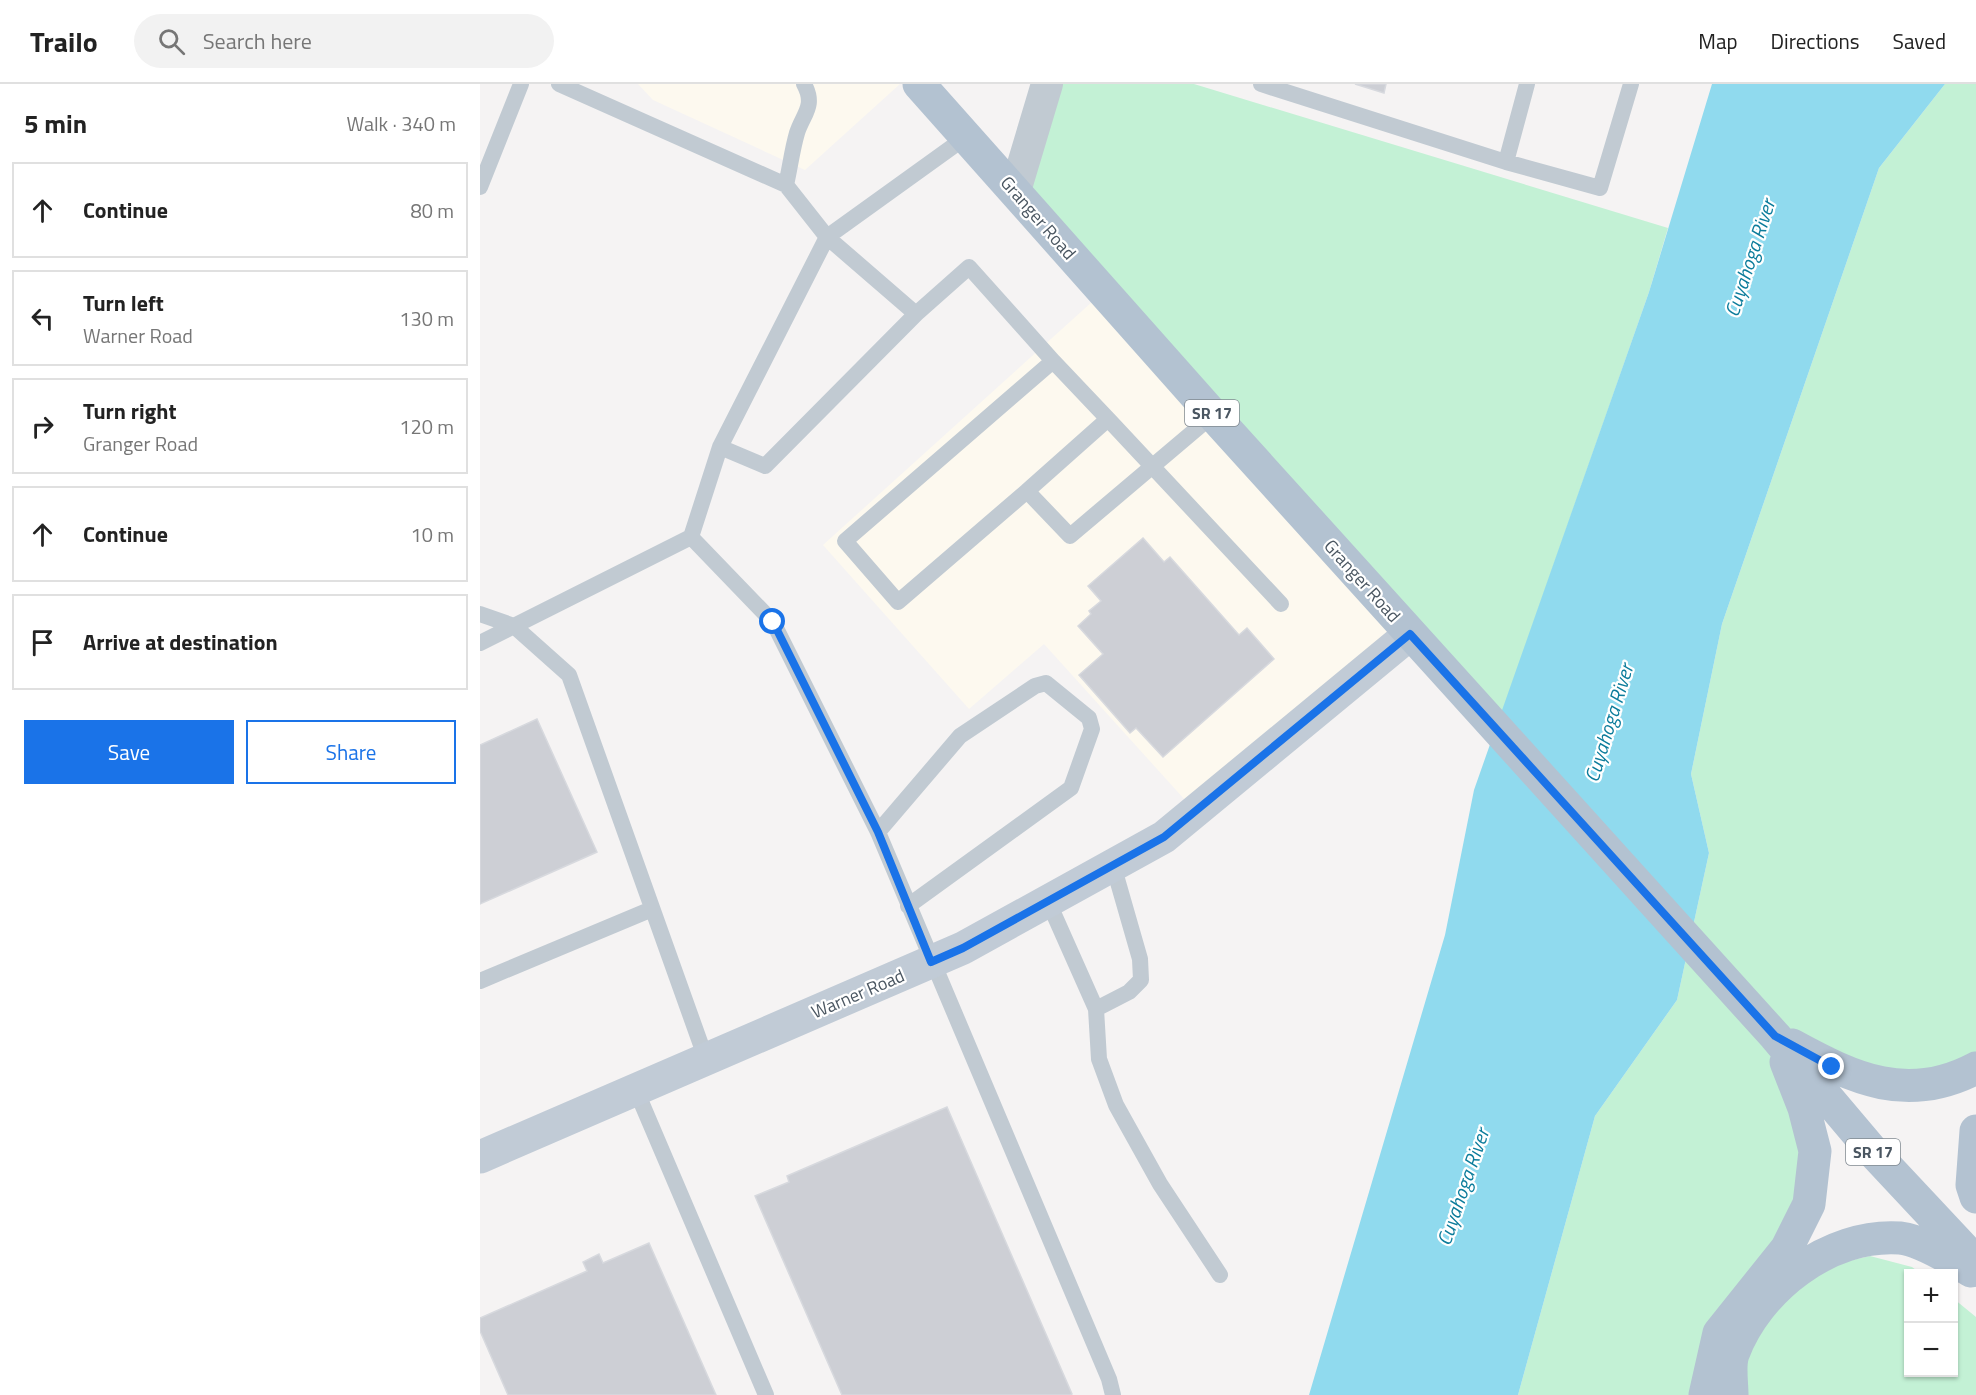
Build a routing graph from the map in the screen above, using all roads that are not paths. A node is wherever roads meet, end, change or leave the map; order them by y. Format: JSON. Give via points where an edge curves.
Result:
{"nodes":[{"id":1,"x":521,"y":84,"type":"edge"},
{"id":2,"x":559,"y":84,"type":"edge"},
{"id":3,"x":804,"y":84,"type":"edge"},
{"id":4,"x":920,"y":84,"type":"edge"},
{"id":5,"x":1047,"y":84,"type":"edge"},
{"id":6,"x":1261,"y":84,"type":"edge"},
{"id":7,"x":1527,"y":84,"type":"edge"},
{"id":8,"x":1631,"y":84,"type":"edge"},
{"id":9,"x":966,"y":136,"type":"junction"},
{"id":10,"x":1506,"y":162,"type":"junction"},
{"id":11,"x":786,"y":185,"type":"junction"},
{"id":12,"x":480,"y":187,"type":"edge"},
{"id":13,"x":1015,"y":191,"type":"junction"},
{"id":14,"x":827,"y":237,"type":"junction"},
{"id":15,"x":916,"y":314,"type":"junction"},
{"id":16,"x":1053,"y":361,"type":"junction"},
{"id":17,"x":1213,"y":415,"type":"junction"},
{"id":18,"x":1108,"y":419,"type":"junction"},
{"id":19,"x":720,"y":447,"type":"junction"},
{"id":20,"x":1151,"y":466,"type":"junction"},
{"id":21,"x":1028,"y":491,"type":"junction"},
{"id":22,"x":691,"y":537,"type":"junction"},
{"id":23,"x":1281,"y":604,"type":"dead end"},
{"id":24,"x":480,"y":614,"type":"edge"},
{"id":25,"x":514,"y":626,"type":"junction"},
{"id":26,"x":1410,"y":634,"type":"junction"},
{"id":27,"x":480,"y":643,"type":"edge"},
{"id":28,"x":878,"y":832,"type":"junction"},
{"id":29,"x":1113,"y":865,"type":"junction"},
{"id":30,"x":1048,"y":901,"type":"junction"},
{"id":31,"x":908,"y":906,"type":"junction"},
{"id":32,"x":652,"y":909,"type":"junction"},
{"id":33,"x":931,"y":962,"type":"junction"},
{"id":34,"x":480,"y":981,"type":"edge"},
{"id":35,"x":1096,"y":1009,"type":"junction"},
{"id":36,"x":1775,"y":1036,"type":"junction"},
{"id":37,"x":706,"y":1059,"type":"junction"},
{"id":38,"x":1976,"y":1068,"type":"edge"},
{"id":39,"x":636,"y":1090,"type":"junction"},
{"id":40,"x":1976,"y":1131,"type":"edge"},
{"id":41,"x":480,"y":1157,"type":"edge"},
{"id":42,"x":1976,"y":1197,"type":"edge"},
{"id":43,"x":1976,"y":1262,"type":"edge"},
{"id":44,"x":1976,"y":1274,"type":"edge"},
{"id":45,"x":1220,"y":1275,"type":"dead end"},
{"id":46,"x":766,"y":1395,"type":"edge"},
{"id":47,"x":1113,"y":1395,"type":"edge"},
{"id":48,"x":1705,"y":1395,"type":"edge"},
{"id":49,"x":1732,"y":1395,"type":"edge"}],
"edges":[{"from":1,"to":12,"type":"lane"},
{"from":2,"to":11,"type":"lane"},
{"from":3,"to":11,"type":"lane","via":[[810,94],[807,116],[798,131]]},
{"from":4,"to":9,"type":"main road","name":"Granger Road","number":"SR 17"},
{"from":5,"to":13,"type":"street"},
{"from":6,"to":10,"type":"lane"},
{"from":7,"to":10,"type":"lane"},
{"from":8,"to":10,"type":"lane","via":[[1600,188]]},
{"from":9,"to":13,"type":"main road","name":"Granger Road","number":"SR 17"},
{"from":9,"to":14,"type":"lane"},
{"from":11,"to":14,"type":"lane"},
{"from":13,"to":17,"type":"main road","name":"Granger Road","number":"SR 17"},
{"from":14,"to":15,"type":"lane"},
{"from":14,"to":19,"type":"lane"},
{"from":15,"to":16,"type":"lane","via":[[969,267]]},
{"from":15,"to":19,"type":"lane","via":[[765,466]]},
{"from":16,"to":18,"type":"lane"},
{"from":16,"to":21,"type":"lane","via":[[845,541],[898,602]]},
{"from":17,"to":20,"type":"lane"},
{"from":17,"to":26,"type":"main road","name":"Granger Road","number":"SR 17"},
{"from":18,"to":20,"type":"lane"},
{"from":18,"to":21,"type":"lane"},
{"from":19,"to":22,"type":"lane"},
{"from":20,"to":21,"type":"lane","via":[[1071,536]]},
{"from":20,"to":23,"type":"lane"},
{"from":22,"to":25,"type":"lane"},
{"from":22,"to":28,"type":"lane","via":[[773,622]]},
{"from":24,"to":25,"type":"lane"},
{"from":25,"to":27,"type":"lane"},
{"from":25,"to":32,"type":"lane","via":[[569,675]]},
{"from":26,"to":29,"type":"main road","name":"Warner Road","via":[[1164,837]]},
{"from":26,"to":36,"type":"main road","name":"Granger Road","number":"SR 17"},
{"from":28,"to":31,"type":"lane"},
{"from":28,"to":31,"type":"lane","via":[[960,736],[1035,686],[1046,683],[1089,717],[1092,729],[1071,788]]},
{"from":29,"to":30,"type":"main road","name":"Warner Road"},
{"from":29,"to":35,"type":"lane","via":[[1140,959],[1141,980],[1129,992]]},
{"from":30,"to":33,"type":"main road","name":"Warner Road"},
{"from":30,"to":35,"type":"lane"},
{"from":31,"to":33,"type":"lane"},
{"from":32,"to":34,"type":"lane"},
{"from":32,"to":37,"type":"lane"},
{"from":33,"to":37,"type":"main road","name":"Warner Road"},
{"from":33,"to":47,"type":"lane"},
{"from":35,"to":45,"type":"lane","via":[[1099,1059],[1116,1105],[1160,1184]]},
{"from":36,"to":38,"type":"main road","via":[[1832,1067],[1890,1085],[1931,1085]]},
{"from":36,"to":43,"type":"main road","name":"Granger Road","number":"SR 17","via":[[1874,1153]]},
{"from":36,"to":48,"type":"main road","via":[[1804,1108],[1815,1151],[1809,1204],[1787,1248],[1719,1334]]},
{"from":37,"to":39,"type":"main road","name":"Warner Road"},
{"from":39,"to":41,"type":"main road","name":"Warner Road"},
{"from":39,"to":46,"type":"lane"},
{"from":40,"to":42,"type":"main road","via":[[1972,1185]]},
{"from":44,"to":49,"type":"main road","via":[[1948,1256],[1902,1238],[1851,1243],[1818,1256],[1758,1306],[1732,1356]]}]}
